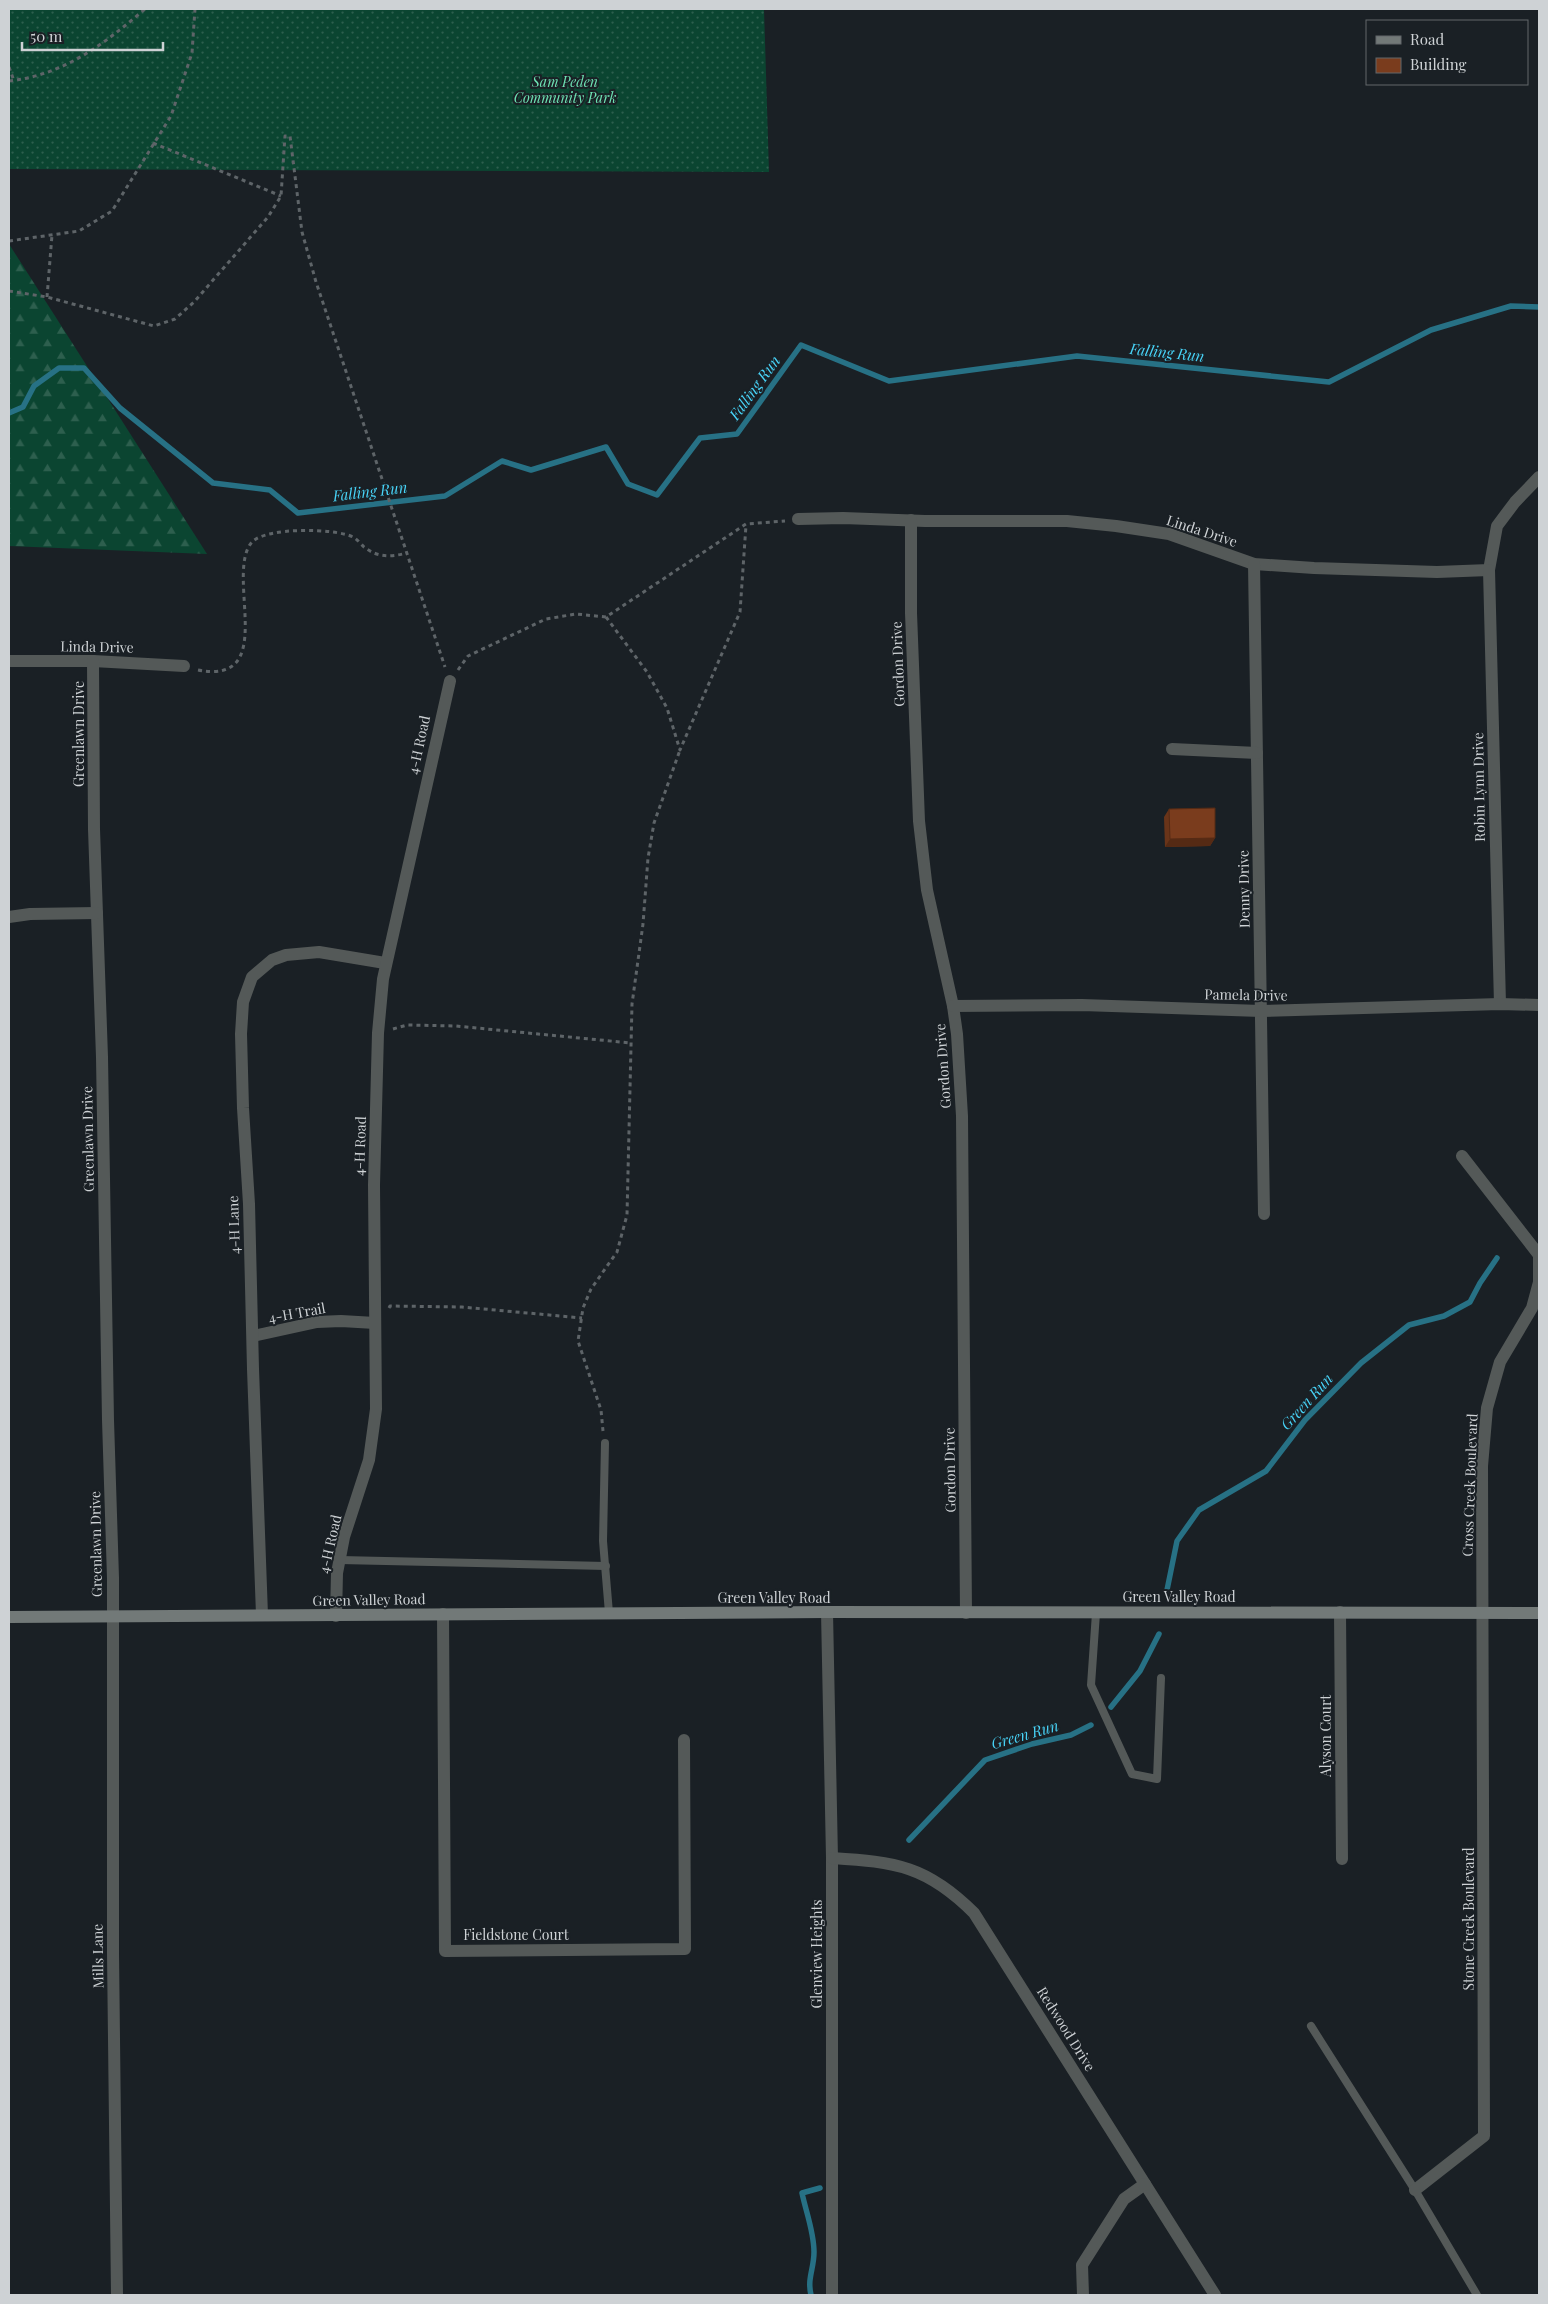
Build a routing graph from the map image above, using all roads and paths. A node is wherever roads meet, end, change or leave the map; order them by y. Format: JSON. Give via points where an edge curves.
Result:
{"nodes":[{"id":1,"x":145,"y":9,"type":"edge"},
{"id":2,"x":195,"y":9,"type":"edge"},
{"id":3,"x":9,"y":67,"type":"edge"},
{"id":4,"x":9,"y":81,"type":"edge"},
{"id":5,"x":14,"y":81,"type":"junction"},
{"id":6,"x":153,"y":143,"type":"junction"},
{"id":7,"x":281,"y":196,"type":"junction"},
{"id":8,"x":52,"y":235,"type":"junction"},
{"id":9,"x":9,"y":241,"type":"edge"},
{"id":10,"x":9,"y":291,"type":"edge"},
{"id":11,"x":48,"y":297,"type":"junction"},
{"id":12,"x":1539,"y":477,"type":"edge"},
{"id":13,"x":798,"y":519,"type":"joint"},
{"id":14,"x":911,"y":520,"type":"junction"},
{"id":15,"x":746,"y":524,"type":"junction"},
{"id":16,"x":407,"y":553,"type":"junction"},
{"id":17,"x":1254,"y":564,"type":"junction"},
{"id":18,"x":1489,"y":570,"type":"junction"},
{"id":19,"x":606,"y":617,"type":"junction"},
{"id":20,"x":9,"y":661,"type":"edge"},
{"id":21,"x":93,"y":661,"type":"junction"},
{"id":22,"x":184,"y":666,"type":"joint"},
{"id":23,"x":450,"y":681,"type":"junction"},
{"id":24,"x":1172,"y":748,"type":"dead end"},
{"id":25,"x":680,"y":750,"type":"junction"},
{"id":26,"x":1257,"y":753,"type":"junction"},
{"id":27,"x":97,"y":913,"type":"junction"},
{"id":28,"x":9,"y":917,"type":"edge"},
{"id":29,"x":386,"y":963,"type":"junction"},
{"id":30,"x":1500,"y":1004,"type":"junction"},
{"id":31,"x":1539,"y":1005,"type":"edge"},
{"id":32,"x":953,"y":1006,"type":"junction"},
{"id":33,"x":1261,"y":1011,"type":"junction"},
{"id":34,"x":378,"y":1033,"type":"junction"},
{"id":35,"x":631,"y":1043,"type":"junction"},
{"id":36,"x":1462,"y":1156,"type":"dead end"},
{"id":37,"x":1264,"y":1214,"type":"dead end"},
{"id":38,"x":582,"y":1318,"type":"junction"},
{"id":39,"x":375,"y":1323,"type":"junction"},
{"id":40,"x":253,"y":1336,"type":"junction"},
{"id":41,"x":605,"y":1443,"type":"joint"},
{"id":42,"x":340,"y":1560,"type":"junction"},
{"id":43,"x":606,"y":1566,"type":"junction"},
{"id":44,"x":827,"y":1612,"type":"junction"},
{"id":45,"x":1096,"y":1612,"type":"junction"},
{"id":46,"x":1340,"y":1612,"type":"junction"},
{"id":47,"x":609,"y":1613,"type":"junction"},
{"id":48,"x":966,"y":1613,"type":"junction"},
{"id":49,"x":1539,"y":1613,"type":"edge"},
{"id":50,"x":443,"y":1614,"type":"junction"},
{"id":51,"x":1483,"y":1614,"type":"junction"},
{"id":52,"x":262,"y":1615,"type":"junction"},
{"id":53,"x":9,"y":1616,"type":"edge"},
{"id":54,"x":111,"y":1616,"type":"junction"},
{"id":55,"x":336,"y":1616,"type":"junction"},
{"id":56,"x":1161,"y":1678,"type":"dead end"},
{"id":57,"x":684,"y":1740,"type":"dead end"},
{"id":58,"x":832,"y":1858,"type":"junction"},
{"id":59,"x":1342,"y":1859,"type":"dead end"},
{"id":60,"x":1311,"y":2026,"type":"dead end"},
{"id":61,"x":1145,"y":2184,"type":"junction"},
{"id":62,"x":1415,"y":2190,"type":"junction"},
{"id":63,"x":117,"y":2295,"type":"edge"},
{"id":64,"x":832,"y":2295,"type":"edge"},
{"id":65,"x":1083,"y":2295,"type":"edge"},
{"id":66,"x":1215,"y":2295,"type":"edge"},
{"id":67,"x":1477,"y":2295,"type":"edge"}],
"edges":[{"from":1,"to":5,"type":"path","via":[[87,55],[30,79]]},
{"from":2,"to":6,"type":"path","via":[[192,52],[171,116]]},
{"from":3,"to":5,"type":"path"},
{"from":4,"to":5,"type":"path"},
{"from":6,"to":7,"type":"path"},
{"from":6,"to":8,"type":"path","via":[[112,211],[79,231]]},
{"from":7,"to":11,"type":"path","via":[[268,218],[194,302],[175,318],[154,326]]},
{"from":7,"to":16,"type":"path","via":[[285,136],[290,136],[302,232],[316,282]]},
{"from":8,"to":9,"type":"path"},
{"from":8,"to":11,"type":"path"},
{"from":10,"to":11,"type":"path"},
{"from":12,"to":18,"type":"street","via":[[1498,526]]},
{"from":13,"to":14,"type":"street","name":"Linda Drive"},
{"from":13,"to":15,"type":"path"},
{"from":14,"to":17,"type":"street","name":"Linda Drive","via":[[1067,521],[1116,526],[1169,534]]},
{"from":14,"to":32,"type":"street","name":"Gordon Drive","via":[[919,821],[928,890]]},
{"from":15,"to":19,"type":"path"},
{"from":15,"to":25,"type":"path","via":[[740,612]]},
{"from":16,"to":22,"type":"path","via":[[391,557],[376,555],[353,537],[339,533],[262,535],[246,552],[246,626],[239,658],[233,666],[214,672]]},
{"from":16,"to":23,"type":"path"},
{"from":17,"to":18,"type":"street","name":"Linda Drive","via":[[1437,572]]},
{"from":17,"to":26,"type":"street","name":"Denny Drive"},
{"from":18,"to":30,"type":"street","name":"Robin Lynn Drive"},
{"from":19,"to":23,"type":"path","via":[[576,614],[546,619],[468,656]]},
{"from":19,"to":25,"type":"path","via":[[647,672],[666,708]]},
{"from":20,"to":21,"type":"street","name":"Linda Drive"},
{"from":21,"to":22,"type":"street","name":"Linda Drive"},
{"from":21,"to":27,"type":"street","name":"Greenlawn Drive"},
{"from":23,"to":29,"type":"street","name":"4-H Road"},
{"from":24,"to":26,"type":"street"},
{"from":25,"to":35,"type":"path","via":[[654,823],[648,858],[632,1004]]},
{"from":26,"to":33,"type":"street","name":"Denny Drive"},
{"from":27,"to":28,"type":"street"},
{"from":27,"to":54,"type":"street","name":"Greenlawn Drive","via":[[113,1578]]},
{"from":29,"to":34,"type":"street","name":"4-H Road"},
{"from":29,"to":40,"type":"street","name":"4-H Lane","via":[[319,952],[286,955],[261,968],[246,989],[242,1034]]},
{"from":30,"to":31,"type":"street","name":"Pamela Drive"},
{"from":30,"to":33,"type":"street","name":"Pamela Drive"},
{"from":32,"to":33,"type":"street","name":"Pamela Drive","via":[[1082,1005]]},
{"from":32,"to":48,"type":"street","name":"Gordon Drive","via":[[962,1116]]},
{"from":33,"to":37,"type":"street","name":"Denny Drive"},
{"from":34,"to":35,"type":"path","via":[[407,1025],[456,1026]]},
{"from":34,"to":39,"type":"street","name":"4-H Road"},
{"from":35,"to":38,"type":"path","via":[[627,1215],[617,1252],[591,1288]]},
{"from":36,"to":51,"type":"street","name":"Cross Creek Boulevard","via":[[1539,1255],[1539,1282],[1532,1308],[1500,1362],[1487,1408],[1482,1466]]},
{"from":38,"to":39,"type":"path","via":[[462,1307],[390,1306]]},
{"from":38,"to":41,"type":"path","via":[[578,1340],[600,1410]]},
{"from":39,"to":40,"type":"street","name":"4-H Trail","via":[[317,1322]]},
{"from":39,"to":42,"type":"street","name":"4-H Road","via":[[376,1409],[369,1460],[344,1537]]},
{"from":40,"to":52,"type":"street","name":"4-H Lane"},
{"from":41,"to":43,"type":"lane","via":[[603,1542]]},
{"from":42,"to":43,"type":"lane"},
{"from":42,"to":55,"type":"street","name":"4-H Road"},
{"from":43,"to":47,"type":"lane"},
{"from":44,"to":47,"type":"street","name":"Green Valley Road"},
{"from":44,"to":48,"type":"street","name":"Green Valley Road"},
{"from":44,"to":58,"type":"street","name":"Glenview Heights"},
{"from":45,"to":46,"type":"street","name":"Green Valley Road"},
{"from":45,"to":48,"type":"street","name":"Green Valley Road"},
{"from":45,"to":56,"type":"lane","via":[[1091,1685],[1132,1774],[1157,1779]]},
{"from":46,"to":51,"type":"street","name":"Green Valley Road"},
{"from":46,"to":59,"type":"street","name":"Alyson Court"},
{"from":47,"to":50,"type":"street","name":"Green Valley Road"},
{"from":49,"to":51,"type":"street","name":"Green Valley Road"},
{"from":50,"to":55,"type":"street","name":"Green Valley Road"},
{"from":50,"to":57,"type":"street","name":"Fieldstone Court","via":[[445,1951],[685,1949]]},
{"from":51,"to":62,"type":"street","name":"Stone Creek Boulevard","via":[[1484,2136]]},
{"from":52,"to":54,"type":"street","name":"Green Valley Road"},
{"from":52,"to":55,"type":"street","name":"Green Valley Road"},
{"from":53,"to":54,"type":"street","name":"Green Valley Road"},
{"from":54,"to":63,"type":"street","name":"Mills Lane"},
{"from":58,"to":61,"type":"street","name":"Redwood Drive","via":[[881,1861],[911,1868],[944,1885],[974,1914]]},
{"from":58,"to":64,"type":"street","name":"Glenview Heights"},
{"from":60,"to":62,"type":"lane"},
{"from":61,"to":65,"type":"street","via":[[1124,2199],[1082,2265]]},
{"from":61,"to":66,"type":"street","name":"Redwood Drive"},
{"from":62,"to":67,"type":"lane"}]}
